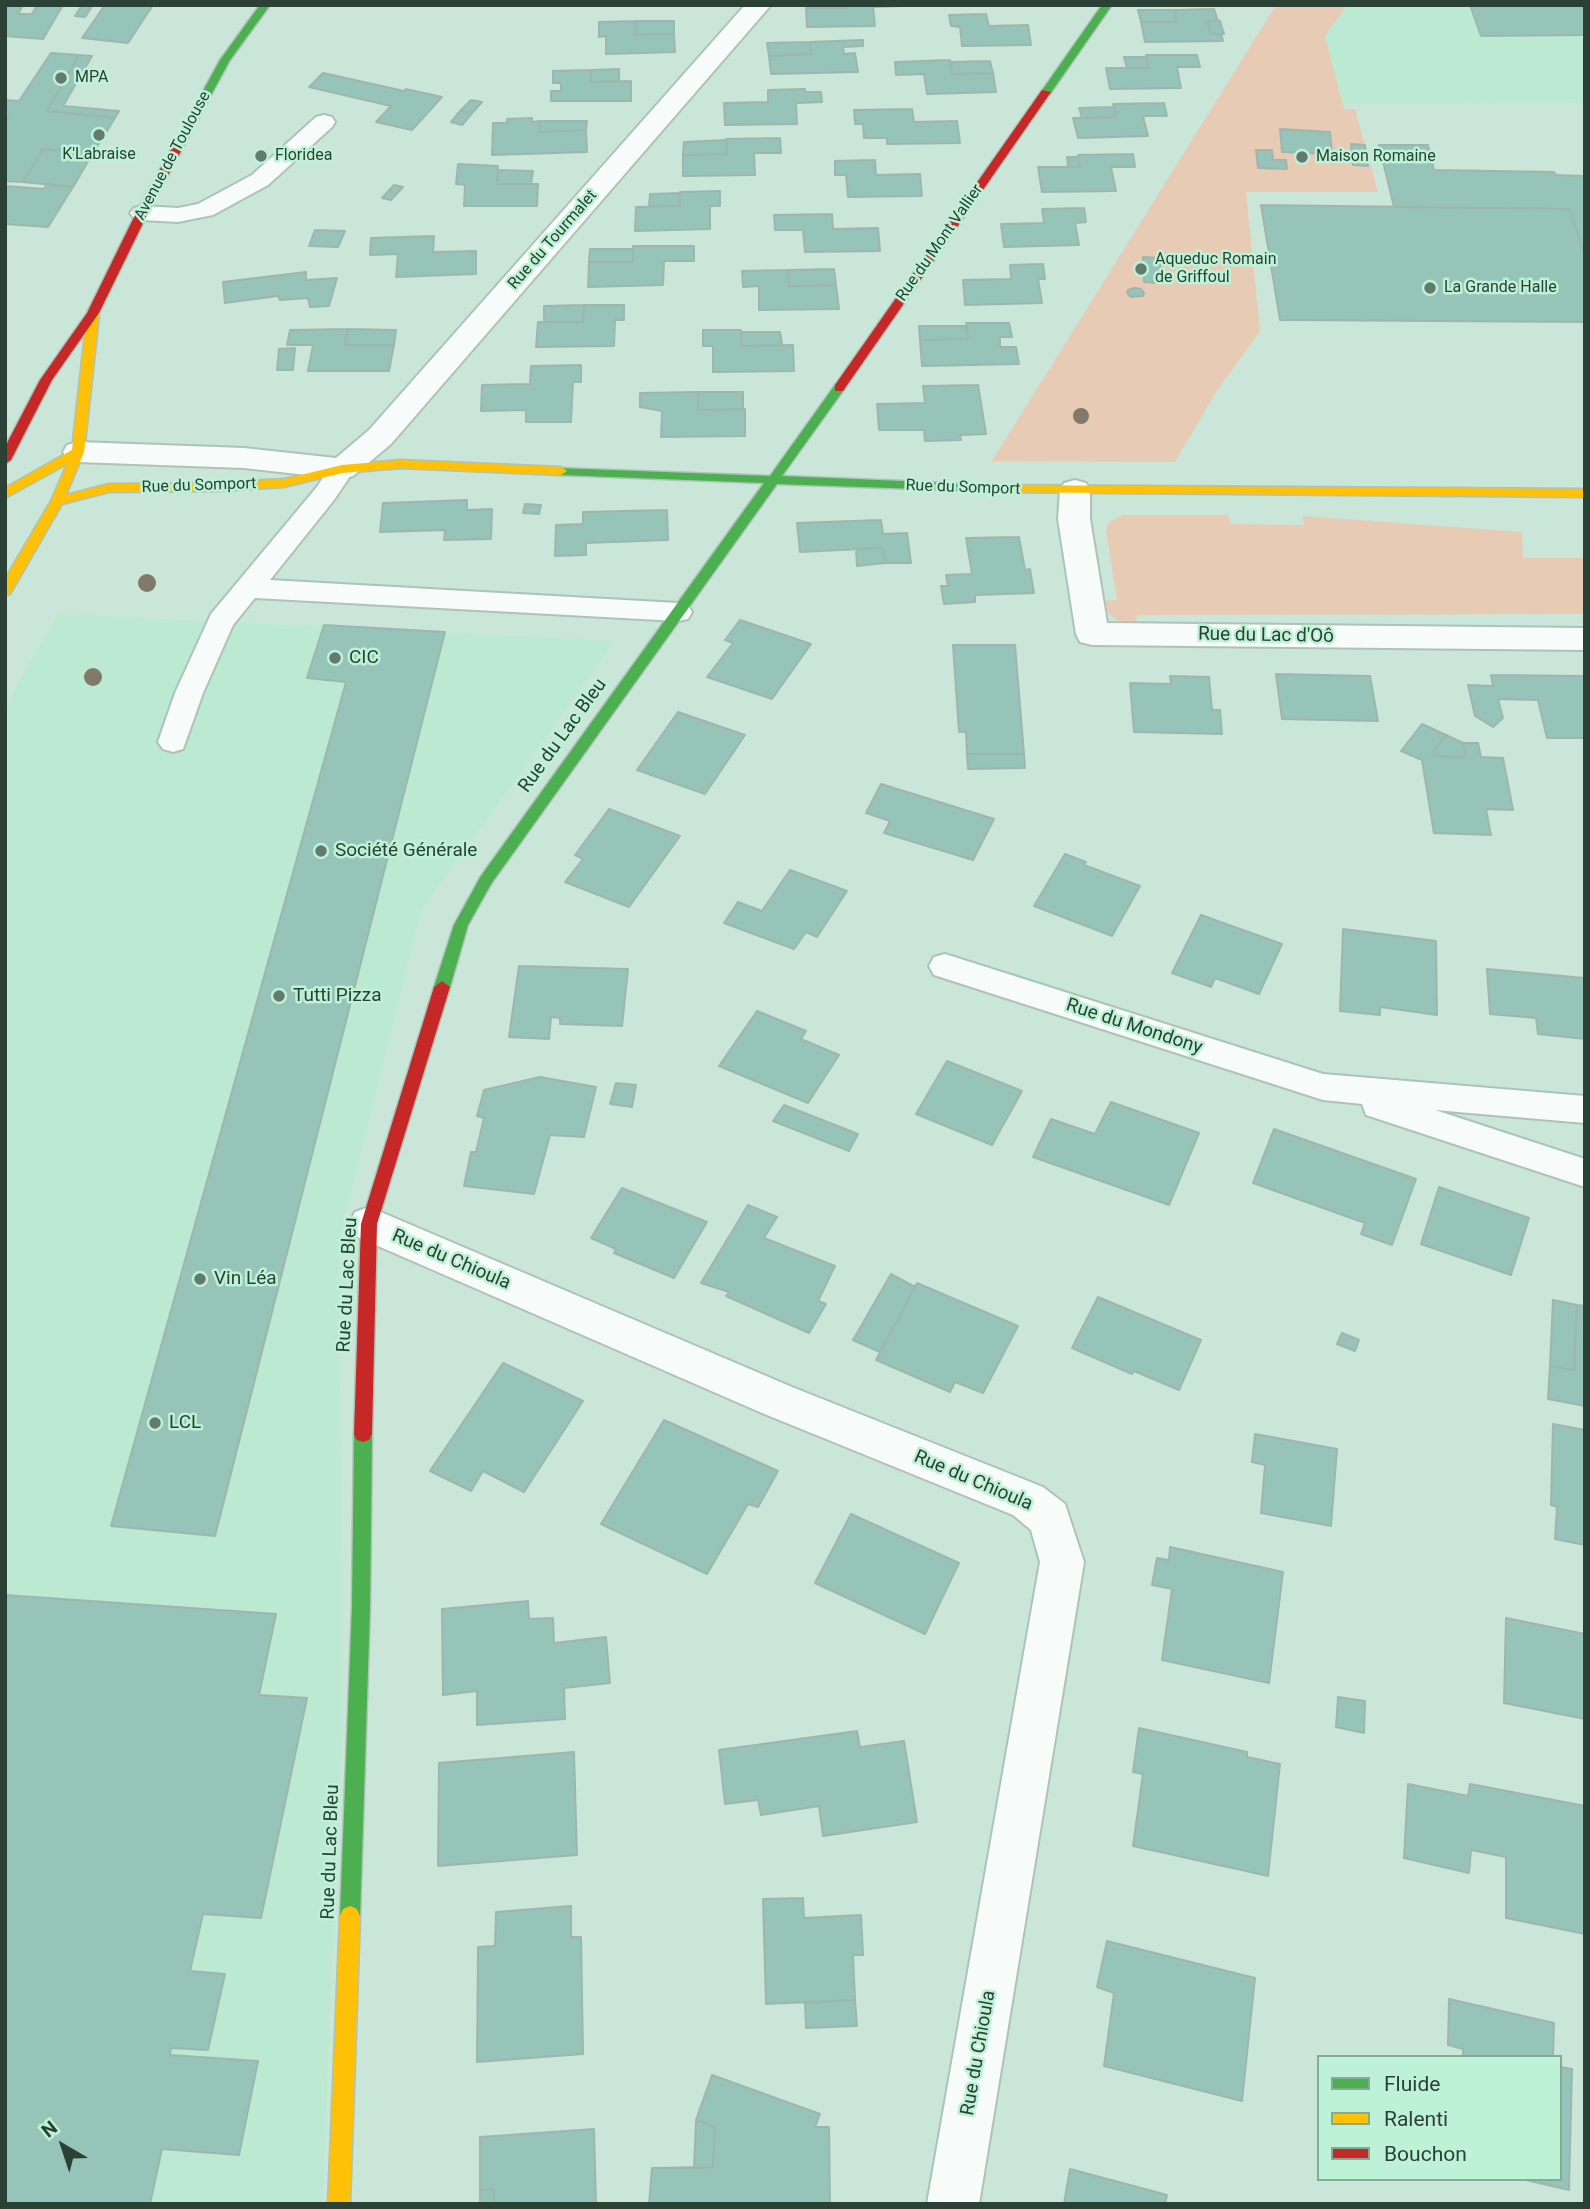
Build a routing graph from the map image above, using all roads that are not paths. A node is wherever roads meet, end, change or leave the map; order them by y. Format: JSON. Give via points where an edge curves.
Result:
{"nodes":[{"id":1,"x":265,"y":5,"type":"edge"},
{"id":2,"x":760,"y":5,"type":"edge"},
{"id":3,"x":1107,"y":5,"type":"edge"},
{"id":4,"x":324,"y":122,"type":"dead end"},
{"id":5,"x":142,"y":213,"type":"junction"},
{"id":6,"x":93,"y":313,"type":"junction"},
{"id":7,"x":78,"y":452,"type":"junction"},
{"id":8,"x":5,"y":460,"type":"edge"},
{"id":9,"x":342,"y":469,"type":"junction"},
{"id":10,"x":772,"y":480,"type":"junction"},
{"id":11,"x":1075,"y":490,"type":"junction"},
{"id":12,"x":1585,"y":493,"type":"edge"},
{"id":13,"x":5,"y":494,"type":"edge"},
{"id":14,"x":57,"y":501,"type":"junction"},
{"id":15,"x":18,"y":505,"type":"edge"},
{"id":16,"x":248,"y":588,"type":"junction"},
{"id":17,"x":5,"y":591,"type":"edge"},
{"id":18,"x":678,"y":612,"type":"junction"},
{"id":19,"x":1585,"y":639,"type":"edge"},
{"id":20,"x":173,"y":742,"type":"dead end"},
{"id":21,"x":945,"y":966,"type":"dead end"},
{"id":22,"x":1323,"y":1087,"type":"junction"},
{"id":23,"x":1585,"y":1110,"type":"edge"},
{"id":24,"x":1585,"y":1173,"type":"edge"},
{"id":25,"x":369,"y":1224,"type":"junction"},
{"id":26,"x":340,"y":2204,"type":"edge"},
{"id":27,"x":953,"y":2204,"type":"edge"}],
"edges":[{"from":1,"to":5,"type":"street","name":"Avenue de Toulouse","via":[[225,60]]},
{"from":2,"to":9,"type":"street","name":"Rue du Tourmalet","via":[[380,437]]},
{"from":3,"to":10,"type":"street","name":"Rue du Mont Vallier"},
{"from":4,"to":5,"type":"lane","via":[[260,180],[205,209],[178,215]]},
{"from":5,"to":6,"type":"street","name":"Avenue de Toulouse"},
{"from":6,"to":7,"type":"street","name":"Avenue de Toulouse"},
{"from":6,"to":8,"type":"street","name":"Avenue de Toulouse","via":[[46,380]]},
{"from":7,"to":9,"type":"street","name":"Rue du Somport","via":[[244,458]]},
{"from":7,"to":13,"type":"street"},
{"from":7,"to":14,"type":"street","name":"Avenue de Toulouse"},
{"from":9,"to":10,"type":"street","name":"Rue du Somport","via":[[400,464]]},
{"from":9,"to":14,"type":"street","name":"Rue du Somport","via":[[284,483],[109,488]]},
{"from":9,"to":16,"type":"lane"},
{"from":10,"to":11,"type":"street","name":"Rue du Somport"},
{"from":10,"to":18,"type":"street","name":"Rue du Lac Bleu"},
{"from":11,"to":12,"type":"street","name":"Rue du Somport"},
{"from":11,"to":19,"type":"street","name":"Rue du Lac d'Oô","via":[[1074,519],[1092,634]]},
{"from":14,"to":15,"type":"street","name":"Rue du Somport"},
{"from":14,"to":17,"type":"street","name":"Avenue de Toulouse"},
{"from":16,"to":18,"type":"lane"},
{"from":16,"to":20,"type":"lane","via":[[221,621]]},
{"from":18,"to":25,"type":"street","name":"Rue du Lac Bleu","via":[[486,880],[461,925]]},
{"from":21,"to":22,"type":"lane","name":"Rue du Mondony"},
{"from":22,"to":23,"type":"lane","name":"Rue du Mondony"},
{"from":22,"to":24,"type":"lane","name":"Rue du Mondony"},
{"from":25,"to":26,"type":"street","name":"Rue du Lac Bleu"},
{"from":25,"to":27,"type":"street","name":"Rue du Chioula","via":[[776,1400],[1028,1501],[1050,1518],[1062,1562]]}]}
